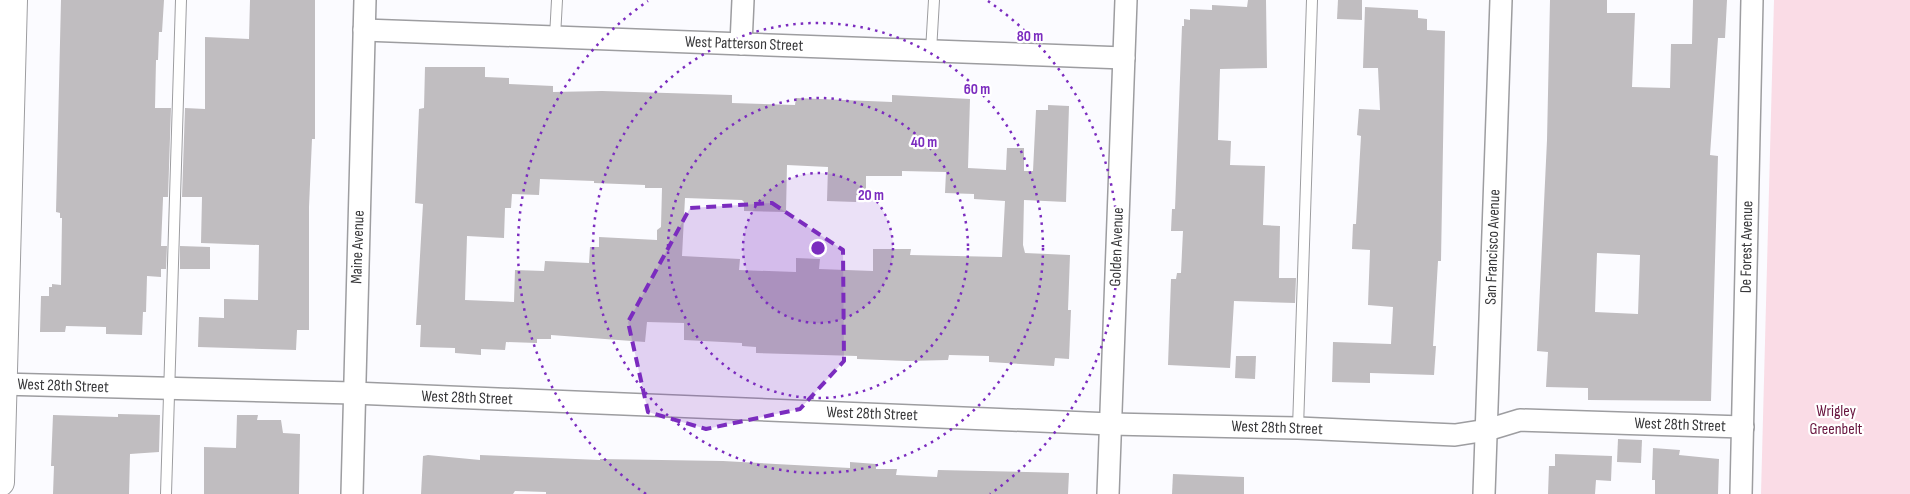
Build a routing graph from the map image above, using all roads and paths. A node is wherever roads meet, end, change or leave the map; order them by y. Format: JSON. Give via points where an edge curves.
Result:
{"nodes":[{"id":1,"x":13,"y":0,"type":"edge"},
{"id":2,"x":181,"y":0,"type":"edge"},
{"id":3,"x":365,"y":0,"type":"edge"},
{"id":4,"x":557,"y":0,"type":"edge"},
{"id":5,"x":743,"y":0,"type":"edge"},
{"id":6,"x":934,"y":0,"type":"edge"},
{"id":7,"x":1126,"y":0,"type":"edge"},
{"id":8,"x":1312,"y":0,"type":"edge"},
{"id":9,"x":1501,"y":0,"type":"edge"},
{"id":10,"x":1752,"y":0,"type":"edge"},
{"id":11,"x":364,"y":30,"type":"junction"},
{"id":12,"x":555,"y":38,"type":"junction"},
{"id":13,"x":742,"y":44,"type":"junction"},
{"id":14,"x":932,"y":51,"type":"junction"},
{"id":15,"x":1124,"y":58,"type":"junction"},
{"id":16,"x":2,"y":384,"type":"edge"},
{"id":17,"x":170,"y":389,"type":"junction"},
{"id":18,"x":353,"y":393,"type":"junction"},
{"id":19,"x":1111,"y":424,"type":"junction"},
{"id":20,"x":1743,"y":427,"type":"junction"},
{"id":21,"x":1298,"y":428,"type":"junction"},
{"id":22,"x":1487,"y":430,"type":"junction"},
{"id":23,"x":0,"y":482,"type":"edge"},
{"id":24,"x":166,"y":494,"type":"edge"},
{"id":25,"x":352,"y":494,"type":"edge"},
{"id":26,"x":1108,"y":494,"type":"edge"},
{"id":27,"x":1484,"y":494,"type":"edge"},
{"id":28,"x":1741,"y":494,"type":"edge"}],
"edges":[{"from":1,"to":16,"type":"street"},
{"from":2,"to":17,"type":"lane"},
{"from":3,"to":11,"type":"street","name":"Maine Avenue"},
{"from":4,"to":12,"type":"lane"},
{"from":5,"to":13,"type":"street"},
{"from":6,"to":14,"type":"lane"},
{"from":7,"to":15,"type":"street","name":"Golden Avenue"},
{"from":8,"to":21,"type":"lane"},
{"from":9,"to":22,"type":"street","name":"San Francisco Avenue"},
{"from":10,"to":20,"type":"street","name":"De Forest Avenue"},
{"from":11,"to":12,"type":"street","name":"West Patterson Street"},
{"from":11,"to":18,"type":"street","name":"Maine Avenue"},
{"from":12,"to":13,"type":"street","name":"West Patterson Street"},
{"from":13,"to":14,"type":"street","name":"West Patterson Street"},
{"from":14,"to":15,"type":"street","name":"West Patterson Street"},
{"from":15,"to":19,"type":"street","name":"Golden Avenue"},
{"from":16,"to":17,"type":"street","name":"West 28th Street"},
{"from":16,"to":23,"type":"street"},
{"from":17,"to":18,"type":"street","name":"West 28th Street"},
{"from":17,"to":24,"type":"lane"},
{"from":18,"to":19,"type":"street","name":"West 28th Street"},
{"from":18,"to":25,"type":"street","name":"Maine Avenue"},
{"from":19,"to":21,"type":"street","name":"West 28th Street"},
{"from":19,"to":26,"type":"street","name":"Golden Avenue"},
{"from":20,"to":22,"type":"street","name":"West 28th Street","via":[[1520,420]]},
{"from":20,"to":28,"type":"street","name":"De Forest Avenue"},
{"from":21,"to":22,"type":"street","name":"West 28th Street","via":[[1455,435]]},
{"from":22,"to":27,"type":"street","name":"San Francisco Avenue"}]}
